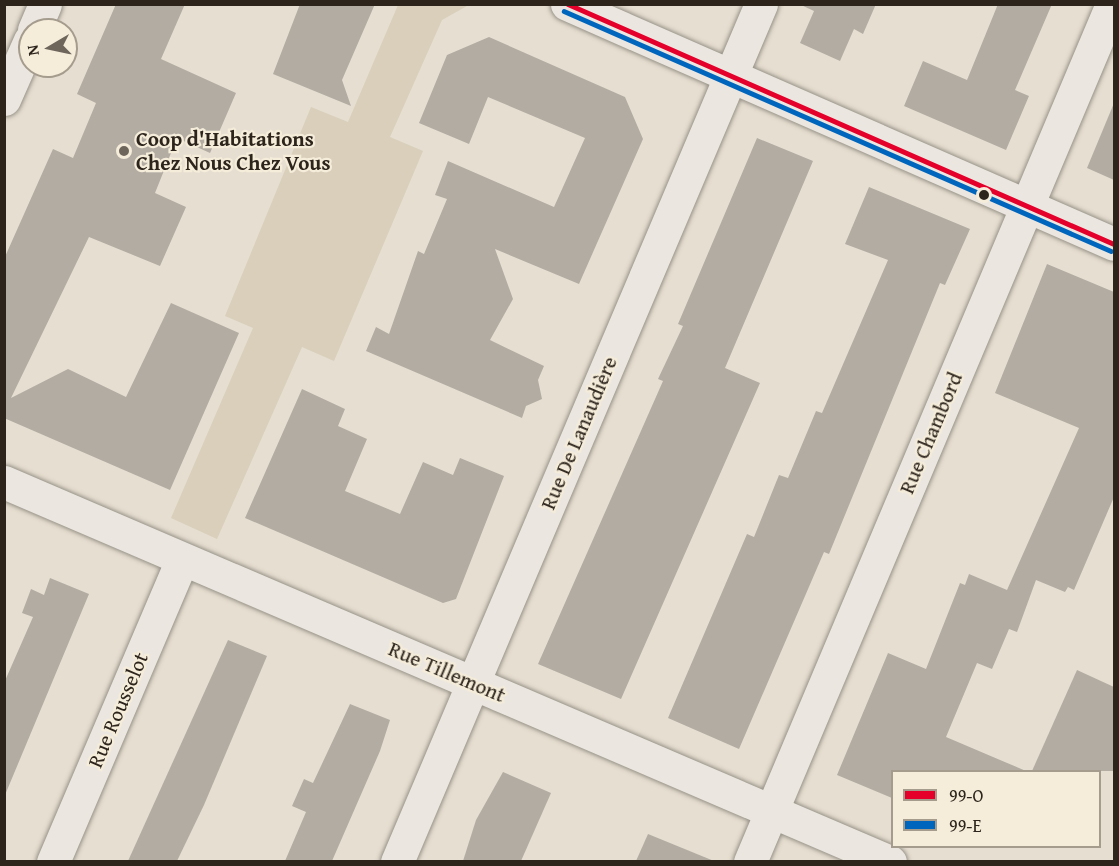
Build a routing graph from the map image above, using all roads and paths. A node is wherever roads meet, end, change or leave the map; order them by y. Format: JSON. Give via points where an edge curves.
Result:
{"nodes":[{"id":1,"x":45,"y":4,"type":"edge"},
{"id":2,"x":567,"y":4,"type":"edge"},
{"id":3,"x":761,"y":4,"type":"edge"},
{"id":4,"x":1112,"y":4,"type":"edge"},
{"id":5,"x":39,"y":18,"type":"edge"},
{"id":6,"x":18,"y":67,"type":"edge"},
{"id":7,"x":729,"y":78,"type":"junction"},
{"id":8,"x":4,"y":99,"type":"edge"},
{"id":9,"x":1026,"y":207,"type":"junction"},
{"id":10,"x":1114,"y":244,"type":"edge"},
{"id":11,"x":4,"y":482,"type":"edge"},
{"id":12,"x":182,"y":559,"type":"junction"},
{"id":13,"x":473,"y":683,"type":"junction"},
{"id":14,"x":772,"y":810,"type":"junction"},
{"id":15,"x":53,"y":861,"type":"edge"},
{"id":16,"x":397,"y":861,"type":"edge"},
{"id":17,"x":750,"y":861,"type":"edge"},
{"id":18,"x":890,"y":861,"type":"edge"}],
"edges":[{"from":1,"to":5,"type":"street"},
{"from":2,"to":7,"type":"street"},
{"from":3,"to":7,"type":"street","name":"Rue De Lanaudière"},
{"from":4,"to":9,"type":"street","name":"Rue Chambord"},
{"from":6,"to":8,"type":"street"},
{"from":7,"to":9,"type":"street"},
{"from":7,"to":13,"type":"street","name":"Rue De Lanaudière"},
{"from":9,"to":10,"type":"street"},
{"from":9,"to":14,"type":"street","name":"Rue Chambord"},
{"from":11,"to":12,"type":"street","name":"Rue Tillemont"},
{"from":12,"to":13,"type":"street","name":"Rue Tillemont"},
{"from":12,"to":15,"type":"street","name":"Rue Rousselot"},
{"from":13,"to":14,"type":"street","name":"Rue Tillemont"},
{"from":13,"to":16,"type":"street","name":"Rue De Lanaudière"},
{"from":14,"to":17,"type":"street","name":"Rue Chambord"},
{"from":14,"to":18,"type":"street","name":"Rue Tillemont"}]}
